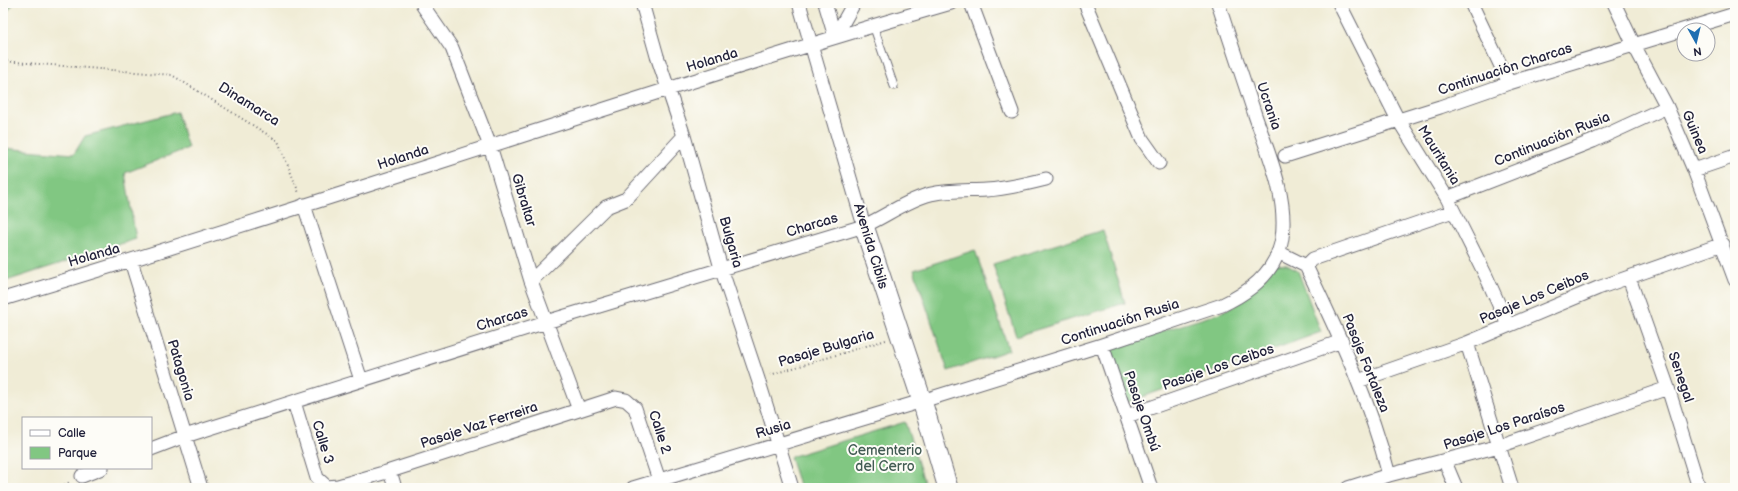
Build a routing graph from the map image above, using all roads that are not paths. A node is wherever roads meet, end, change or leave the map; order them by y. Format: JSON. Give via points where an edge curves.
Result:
{"nodes":[{"id":1,"x":642,"y":3,"type":"edge"},
{"id":2,"x":799,"y":3,"type":"edge"},
{"id":3,"x":825,"y":3,"type":"edge"},
{"id":4,"x":854,"y":3,"type":"edge"},
{"id":5,"x":951,"y":3,"type":"edge"},
{"id":6,"x":971,"y":3,"type":"edge"},
{"id":7,"x":1085,"y":3,"type":"edge"},
{"id":8,"x":1218,"y":3,"type":"edge"},
{"id":9,"x":1339,"y":3,"type":"edge"},
{"id":10,"x":1471,"y":3,"type":"edge"},
{"id":11,"x":1614,"y":3,"type":"edge"},
{"id":12,"x":422,"y":6,"type":"dead end"},
{"id":13,"x":1735,"y":14,"type":"edge"},
{"id":14,"x":873,"y":25,"type":"junction"},
{"id":15,"x":835,"y":37,"type":"junction"},
{"id":16,"x":812,"y":45,"type":"junction"},
{"id":17,"x":1634,"y":45,"type":"junction"},
{"id":18,"x":1509,"y":83,"type":"junction"},
{"id":19,"x":894,"y":86,"type":"dead end"},
{"id":20,"x":669,"y":90,"type":"junction"},
{"id":21,"x":1667,"y":107,"type":"junction"},
{"id":22,"x":1012,"y":112,"type":"dead end"},
{"id":23,"x":1398,"y":120,"type":"junction"},
{"id":24,"x":684,"y":136,"type":"junction"},
{"id":25,"x":490,"y":146,"type":"junction"},
{"id":26,"x":1285,"y":156,"type":"dead end"},
{"id":27,"x":1735,"y":156,"type":"edge"},
{"id":28,"x":1159,"y":163,"type":"dead end"},
{"id":29,"x":1694,"y":170,"type":"junction"},
{"id":30,"x":1046,"y":179,"type":"dead end"},
{"id":31,"x":1447,"y":198,"type":"junction"},
{"id":32,"x":304,"y":205,"type":"junction"},
{"id":33,"x":1453,"y":211,"type":"junction"},
{"id":34,"x":1282,"y":221,"type":"joint"},
{"id":35,"x":864,"y":226,"type":"junction"},
{"id":36,"x":1723,"y":244,"type":"junction"},
{"id":37,"x":1278,"y":252,"type":"junction"},
{"id":38,"x":130,"y":261,"type":"junction"},
{"id":39,"x":1306,"y":266,"type":"junction"},
{"id":40,"x":721,"y":268,"type":"junction"},
{"id":41,"x":1629,"y":278,"type":"junction"},
{"id":42,"x":1735,"y":280,"type":"edge"},
{"id":43,"x":531,"y":281,"type":"junction"},
{"id":44,"x":3,"y":299,"type":"edge"},
{"id":45,"x":546,"y":322,"type":"junction"},
{"id":46,"x":1508,"y":326,"type":"junction"},
{"id":47,"x":1342,"y":341,"type":"junction"},
{"id":48,"x":1466,"y":343,"type":"junction"},
{"id":49,"x":1102,"y":345,"type":"junction"},
{"id":50,"x":361,"y":380,"type":"junction"},
{"id":51,"x":1358,"y":381,"type":"junction"},
{"id":52,"x":1668,"y":388,"type":"junction"},
{"id":53,"x":922,"y":401,"type":"junction"},
{"id":54,"x":294,"y":402,"type":"junction"},
{"id":55,"x":579,"y":410,"type":"junction"},
{"id":56,"x":1127,"y":416,"type":"junction"},
{"id":57,"x":185,"y":436,"type":"junction"},
{"id":58,"x":778,"y":444,"type":"junction"},
{"id":59,"x":1499,"y":446,"type":"junction"},
{"id":60,"x":152,"y":449,"type":"edge"},
{"id":61,"x":1446,"y":462,"type":"junction"},
{"id":62,"x":100,"y":469,"type":"edge"},
{"id":63,"x":390,"y":471,"type":"junction"},
{"id":64,"x":1388,"y":475,"type":"junction"},
{"id":65,"x":82,"y":476,"type":"dead end"},
{"id":66,"x":659,"y":480,"type":"junction"},
{"id":67,"x":327,"y":486,"type":"joint"},
{"id":68,"x":201,"y":488,"type":"edge"},
{"id":69,"x":395,"y":488,"type":"edge"},
{"id":70,"x":633,"y":488,"type":"edge"},
{"id":71,"x":792,"y":488,"type":"edge"},
{"id":72,"x":948,"y":488,"type":"edge"},
{"id":73,"x":1151,"y":488,"type":"edge"},
{"id":74,"x":1348,"y":488,"type":"edge"},
{"id":75,"x":1456,"y":488,"type":"edge"},
{"id":76,"x":1512,"y":488,"type":"edge"},
{"id":77,"x":1699,"y":488,"type":"edge"}],
"edges":[{"from":1,"to":20,"type":"street","name":"Bulgaria"},
{"from":2,"to":16,"type":"street","name":"Avenida Cibils"},
{"from":3,"to":15,"type":"street"},
{"from":4,"to":15,"type":"street"},
{"from":5,"to":14,"type":"street","name":"Holanda"},
{"from":6,"to":22,"type":"street"},
{"from":7,"to":28,"type":"street","via":[[1142,139]]},
{"from":8,"to":34,"type":"street","name":"Ucrania","via":[[1273,168]]},
{"from":9,"to":23,"type":"street","name":"Mauritania"},
{"from":10,"to":18,"type":"street"},
{"from":11,"to":17,"type":"street","name":"Guinea"},
{"from":12,"to":25,"type":"street","name":"Gibraltar","via":[[452,48]]},
{"from":13,"to":17,"type":"street","name":"Continuación Charcas"},
{"from":14,"to":15,"type":"street","name":"Holanda"},
{"from":14,"to":19,"type":"lane"},
{"from":15,"to":16,"type":"street","name":"Holanda"},
{"from":16,"to":20,"type":"street","name":"Holanda"},
{"from":16,"to":35,"type":"street","name":"Avenida Cibils"},
{"from":17,"to":18,"type":"street","name":"Continuación Charcas"},
{"from":17,"to":21,"type":"street","name":"Guinea"},
{"from":18,"to":23,"type":"street","name":"Continuación Charcas"},
{"from":20,"to":24,"type":"street","name":"Bulgaria"},
{"from":20,"to":25,"type":"street","name":"Holanda"},
{"from":21,"to":29,"type":"street","name":"Guinea"},
{"from":21,"to":31,"type":"street","name":"Continuación Rusia","via":[[1593,140]]},
{"from":23,"to":26,"type":"street","name":"Continuación Charcas"},
{"from":23,"to":31,"type":"street","name":"Mauritania"},
{"from":24,"to":40,"type":"street","name":"Bulgaria"},
{"from":24,"to":43,"type":"street","via":[[626,199],[606,207]]},
{"from":25,"to":32,"type":"street","name":"Holanda"},
{"from":25,"to":43,"type":"street","name":"Gibraltar"},
{"from":27,"to":29,"type":"street"},
{"from":29,"to":36,"type":"street","name":"Guinea"},
{"from":30,"to":35,"type":"street","name":"Charcas","via":[[999,189],[952,191],[929,195]]},
{"from":31,"to":33,"type":"street","name":"Mauritania"},
{"from":32,"to":38,"type":"street","name":"Holanda"},
{"from":32,"to":50,"type":"street"},
{"from":33,"to":39,"type":"street","via":[[1313,259]]},
{"from":33,"to":46,"type":"street","name":"Mauritania"},
{"from":34,"to":37,"type":"street","name":"Continuación Rusia","via":[[1282,238]]},
{"from":35,"to":40,"type":"street","name":"Charcas"},
{"from":35,"to":53,"type":"street","name":"Avenida Cibils"},
{"from":36,"to":41,"type":"street","name":"Pasaje Los Ceibos"},
{"from":36,"to":42,"type":"street","name":"Guinea"},
{"from":37,"to":39,"type":"street"},
{"from":37,"to":49,"type":"street","name":"Continuación Rusia","via":[[1263,277],[1236,298]]},
{"from":38,"to":44,"type":"street","name":"Holanda"},
{"from":38,"to":57,"type":"street","name":"Patagonia"},
{"from":39,"to":47,"type":"street","name":"Pasaje Fortaleza"},
{"from":40,"to":45,"type":"street","name":"Charcas"},
{"from":40,"to":58,"type":"street","name":"Bulgaria"},
{"from":41,"to":46,"type":"street","name":"Pasaje Los Ceibos","via":[[1563,302]]},
{"from":41,"to":52,"type":"street","name":"Senegal"},
{"from":43,"to":45,"type":"street","name":"Gibraltar"},
{"from":45,"to":50,"type":"street","name":"Charcas"},
{"from":45,"to":55,"type":"street","name":"Gibraltar"},
{"from":46,"to":48,"type":"street","name":"Pasaje Los Ceibos"},
{"from":47,"to":51,"type":"street","name":"Pasaje Fortaleza"},
{"from":47,"to":56,"type":"street","name":"Pasaje Los Ceibos"},
{"from":48,"to":51,"type":"street","name":"Pasaje Los Ceibos"},
{"from":48,"to":59,"type":"street"},
{"from":49,"to":53,"type":"street","name":"Continuación Rusia"},
{"from":49,"to":56,"type":"street","name":"Pasaje Ombú"},
{"from":50,"to":54,"type":"street","name":"Charcas"},
{"from":51,"to":64,"type":"street","name":"Pasaje Fortaleza","via":[[1380,441]]},
{"from":52,"to":59,"type":"street","name":"Pasaje Los Paraísos"},
{"from":52,"to":77,"type":"street","name":"Senegal"},
{"from":53,"to":58,"type":"street","name":"Rusia"},
{"from":53,"to":72,"type":"street","name":"Avenida Cibils"},
{"from":54,"to":57,"type":"street","name":"Charcas"},
{"from":54,"to":67,"type":"street","name":"Calle 3","via":[[317,478]]},
{"from":55,"to":63,"type":"street","name":"Pasaje Vaz Ferreira"},
{"from":55,"to":66,"type":"street","name":"Calle 2","via":[[616,398],[630,402],[635,408]]},
{"from":56,"to":73,"type":"street","name":"Pasaje Ombú"},
{"from":57,"to":60,"type":"street","name":"Charcas"},
{"from":57,"to":68,"type":"street","name":"Patagonia"},
{"from":58,"to":66,"type":"street","name":"Rusia"},
{"from":58,"to":71,"type":"street","name":"Bulgaria"},
{"from":59,"to":61,"type":"street","name":"Pasaje Los Paraísos"},
{"from":59,"to":76,"type":"street"},
{"from":61,"to":64,"type":"street","name":"Pasaje Los Paraísos"},
{"from":61,"to":75,"type":"street"},
{"from":62,"to":65,"type":"street"},
{"from":63,"to":67,"type":"street","name":"Pasaje Vaz Ferreira","via":[[338,486]]},
{"from":63,"to":69,"type":"street"},
{"from":64,"to":74,"type":"street","name":"Pasaje Los Paraísos"},
{"from":66,"to":70,"type":"street","name":"Rusia"}]}
